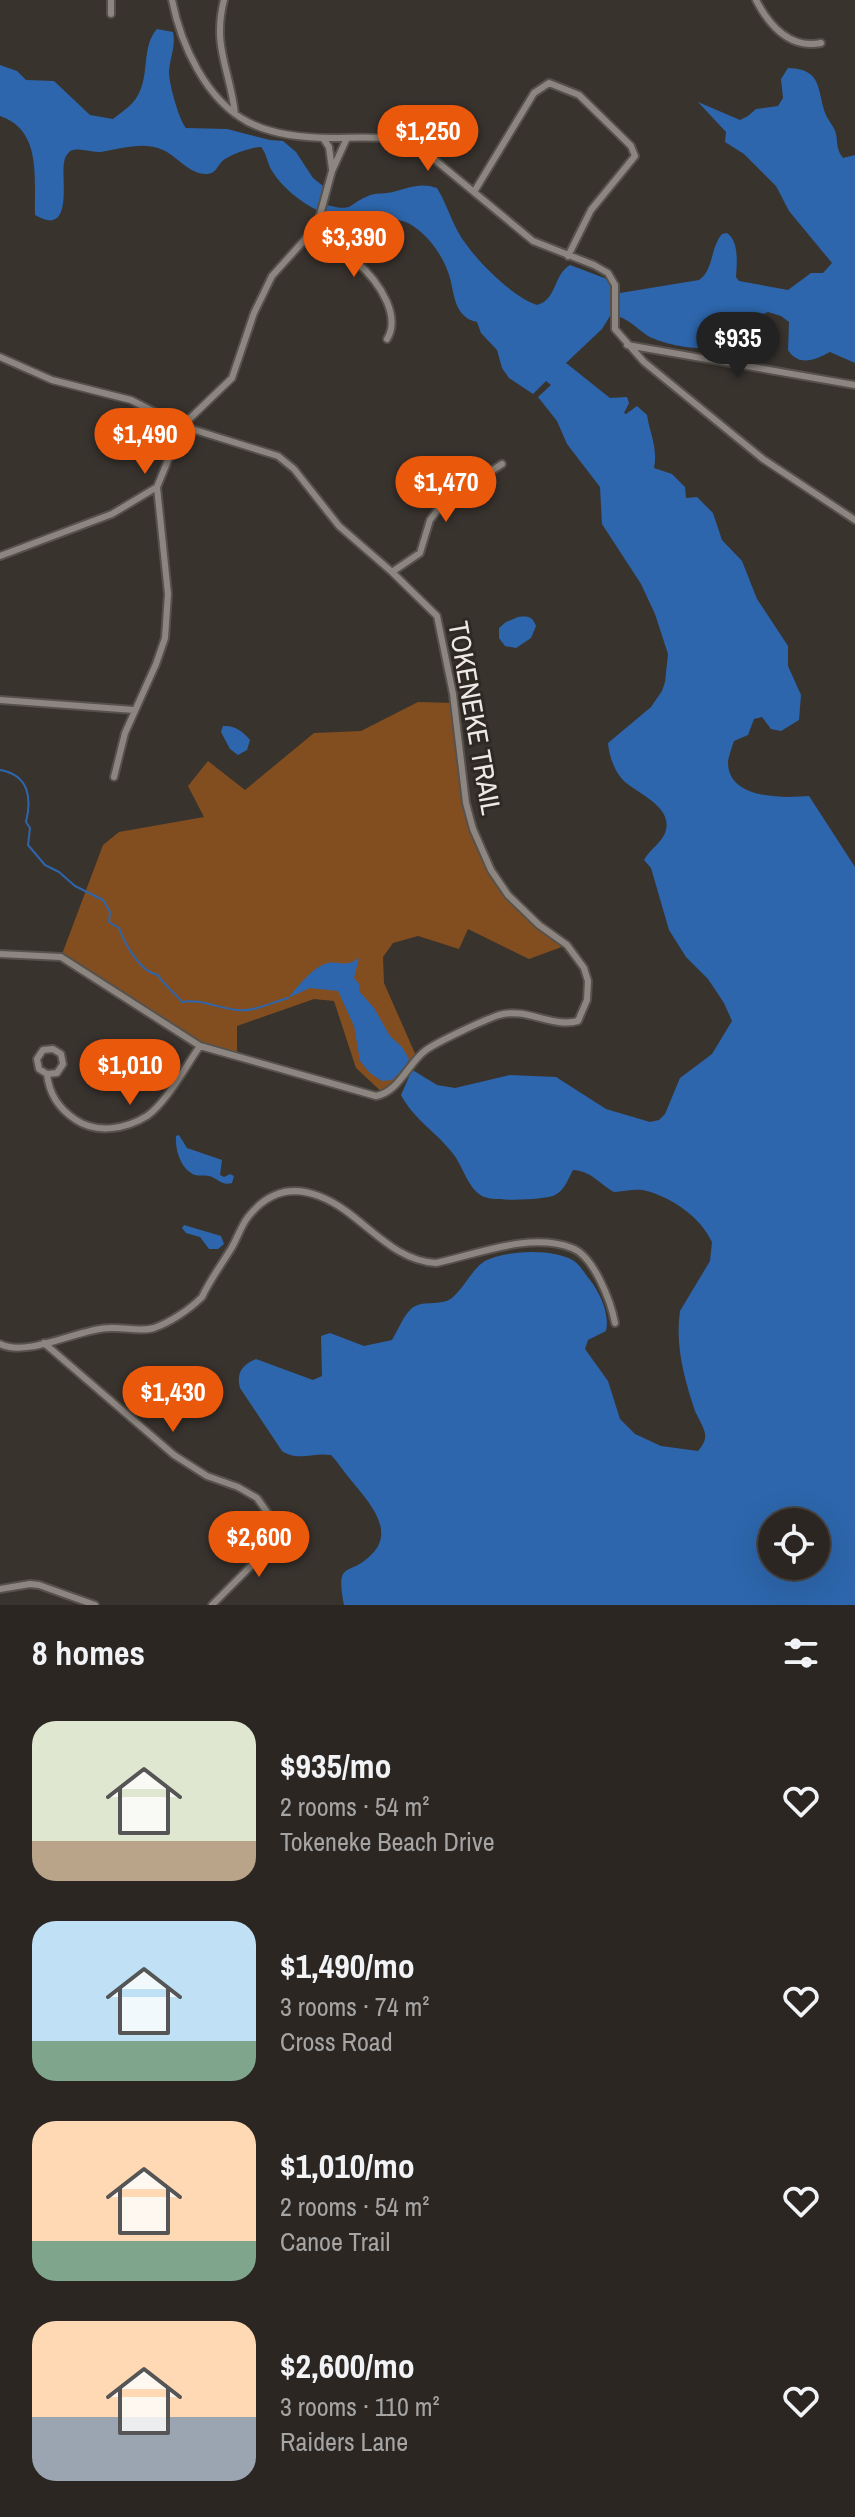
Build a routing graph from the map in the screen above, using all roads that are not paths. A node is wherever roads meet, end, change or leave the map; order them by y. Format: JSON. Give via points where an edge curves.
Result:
{"nodes":[{"id":1,"x":111,"y":0,"type":"edge"},
{"id":2,"x":172,"y":0,"type":"edge"},
{"id":3,"x":224,"y":0,"type":"edge"},
{"id":4,"x":756,"y":0,"type":"edge"},
{"id":5,"x":111,"y":14,"type":"dead end"},
{"id":6,"x":821,"y":43,"type":"dead end"},
{"id":7,"x":235,"y":114,"type":"junction"},
{"id":8,"x":323,"y":138,"type":"junction"},
{"id":9,"x":347,"y":138,"type":"junction"},
{"id":10,"x":332,"y":171,"type":"junction"},
{"id":11,"x":474,"y":192,"type":"junction"},
{"id":12,"x":312,"y":234,"type":"junction"},
{"id":13,"x":568,"y":256,"type":"junction"},
{"id":14,"x":387,"y":339,"type":"dead end"},
{"id":15,"x":627,"y":345,"type":"junction"},
{"id":16,"x":0,"y":357,"type":"edge"},
{"id":17,"x":855,"y":385,"type":"edge"},
{"id":18,"x":182,"y":426,"type":"junction"},
{"id":19,"x":502,"y":464,"type":"dead end"},
{"id":20,"x":157,"y":487,"type":"junction"},
{"id":21,"x":855,"y":520,"type":"edge"},
{"id":22,"x":0,"y":556,"type":"edge"},
{"id":23,"x":392,"y":572,"type":"junction"},
{"id":24,"x":0,"y":700,"type":"edge"},
{"id":25,"x":134,"y":710,"type":"junction"},
{"id":26,"x":114,"y":777,"type":"dead end"},
{"id":27,"x":0,"y":954,"type":"edge"},
{"id":28,"x":200,"y":1046,"type":"junction"},
{"id":29,"x":47,"y":1074,"type":"junction"},
{"id":30,"x":615,"y":1323,"type":"dead end"},
{"id":31,"x":44,"y":1343,"type":"junction"},
{"id":32,"x":0,"y":1344,"type":"edge"},
{"id":33,"x":0,"y":1589,"type":"edge"},
{"id":34,"x":95,"y":1605,"type":"edge"},
{"id":35,"x":212,"y":1605,"type":"edge"}],
"edges":[{"from":1,"to":5,"type":"street"},
{"from":2,"to":7,"type":"street","via":[[187,50],[212,91]]},
{"from":3,"to":7,"type":"street","via":[[218,29]]},
{"from":4,"to":6,"type":"street","via":[[792,41]]},
{"from":7,"to":8,"type":"street","via":[[274,131]]},
{"from":8,"to":9,"type":"street"},
{"from":8,"to":10,"type":"street"},
{"from":9,"to":10,"type":"street"},
{"from":9,"to":11,"type":"street","via":[[408,141]]},
{"from":10,"to":12,"type":"street"},
{"from":11,"to":13,"type":"street","via":[[533,241]]},
{"from":11,"to":13,"type":"street","via":[[534,93],[549,83],[579,95],[635,156],[591,210]]},
{"from":12,"to":14,"type":"street","via":[[371,274],[392,319]]},
{"from":12,"to":18,"type":"street","via":[[272,276],[232,378]]},
{"from":13,"to":15,"type":"street","via":[[611,276],[614,324]]},
{"from":15,"to":17,"type":"street"},
{"from":15,"to":21,"type":"street","via":[[763,459]]},
{"from":16,"to":18,"type":"street","name":"TOKENEKE TRAIL","via":[[52,380],[131,400]]},
{"from":18,"to":20,"type":"street"},
{"from":18,"to":23,"type":"street","name":"TOKENEKE TRAIL","via":[[278,456],[339,526]]},
{"from":19,"to":23,"type":"street","via":[[443,503],[430,520],[420,553]]},
{"from":20,"to":22,"type":"street","via":[[112,514]]},
{"from":20,"to":25,"type":"street","via":[[168,594],[165,638]]},
{"from":23,"to":28,"type":"street","name":"TOKENEKE TRAIL","via":[[437,616],[442,630],[466,803],[486,861],[508,895],[578,958],[588,981],[587,1000],[578,1021],[565,1024],[515,1012],[497,1016],[424,1051],[384,1094],[371,1095]]},
{"from":24,"to":25,"type":"street"},
{"from":25,"to":26,"type":"street"},
{"from":27,"to":28,"type":"street","via":[[61,957]]},
{"from":28,"to":29,"type":"street","via":[[148,1115],[113,1130],[82,1124],[68,1115],[52,1095]]},
{"from":29,"to":29,"type":"street","via":[[57,1073],[63,1064],[53,1049],[43,1050],[37,1059]]},
{"from":30,"to":31,"type":"street","via":[[593,1268],[572,1248],[526,1243],[428,1263],[388,1245],[327,1199],[295,1189],[256,1208],[193,1306],[154,1328],[109,1328]]},
{"from":31,"to":32,"type":"street","via":[[19,1349]]},
{"from":31,"to":35,"type":"street","via":[[174,1455],[207,1476],[250,1493],[268,1512],[277,1533],[270,1547]]},
{"from":33,"to":34,"type":"street","via":[[39,1585]]}]}
